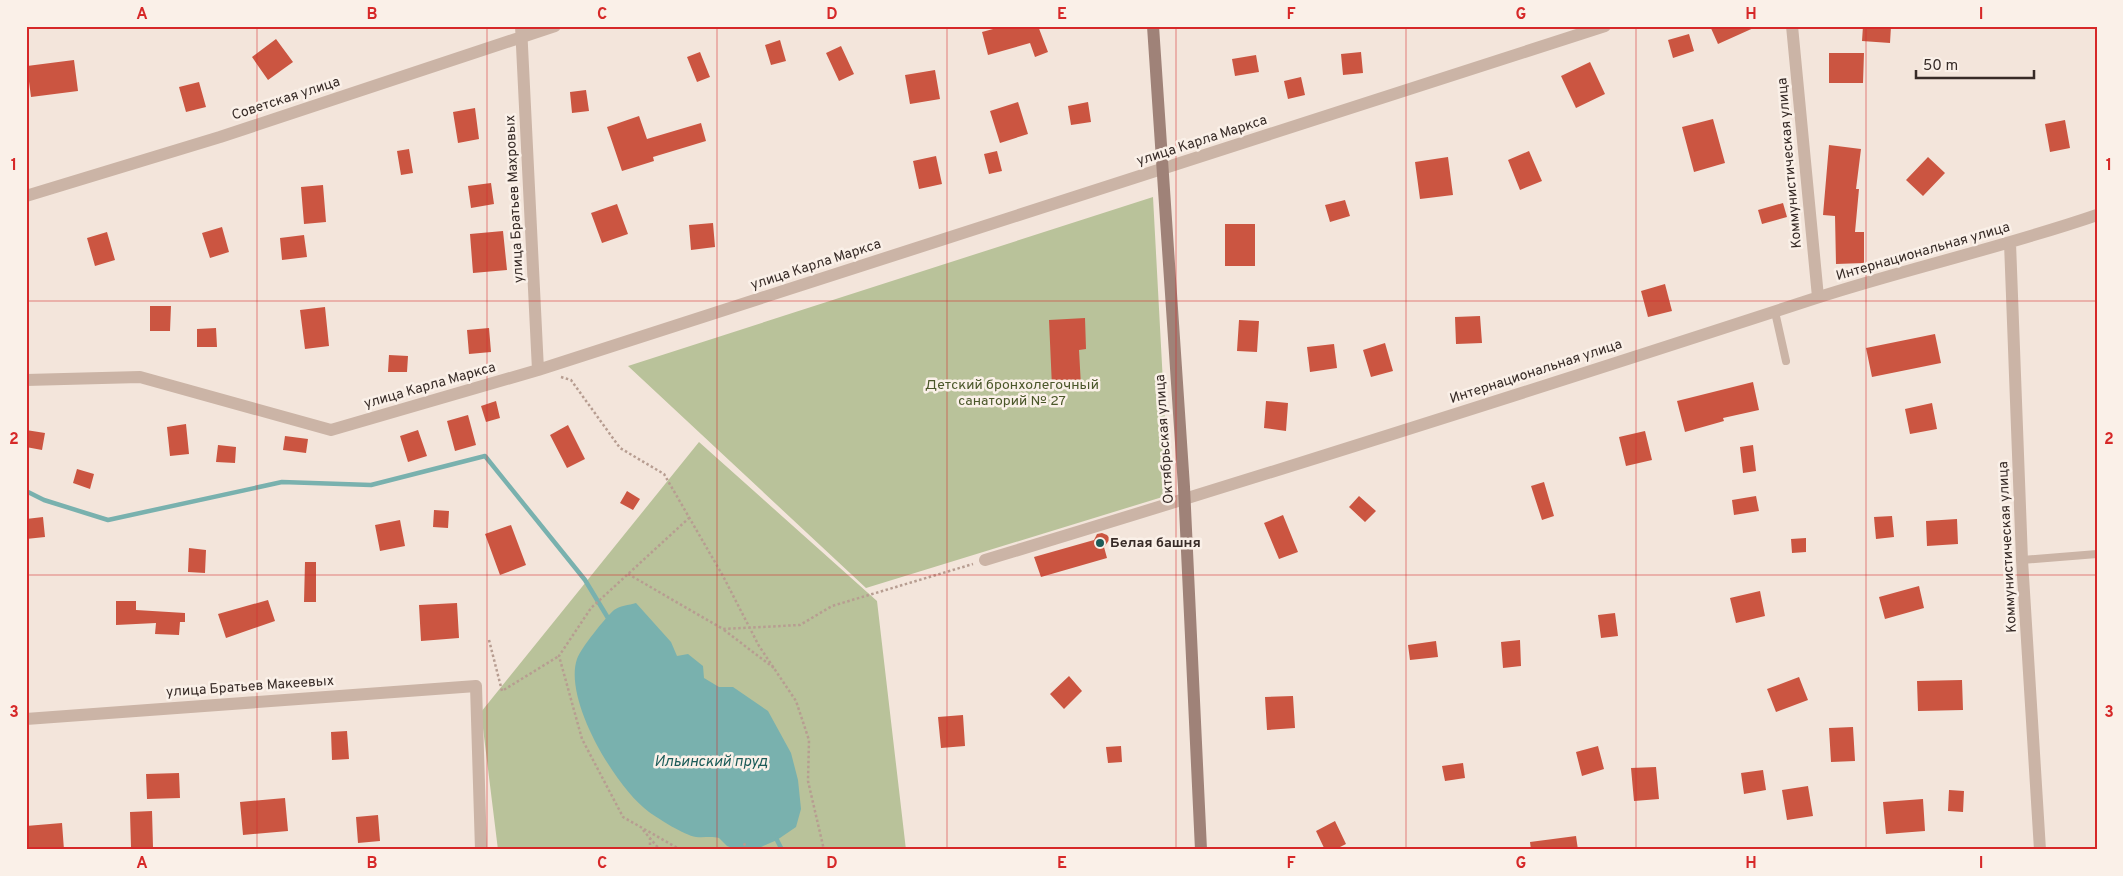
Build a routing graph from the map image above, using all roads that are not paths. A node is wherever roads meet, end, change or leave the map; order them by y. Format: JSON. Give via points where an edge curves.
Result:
{"nodes":[{"id":1,"x":555,"y":26,"type":"edge"},
{"id":2,"x":1153,"y":26,"type":"edge"},
{"id":3,"x":1606,"y":26,"type":"edge"},
{"id":4,"x":1792,"y":26,"type":"edge"},
{"id":5,"x":522,"y":32,"type":"edge"},
{"id":6,"x":1162,"y":169,"type":"junction"},
{"id":7,"x":26,"y":196,"type":"edge"},
{"id":8,"x":2097,"y":215,"type":"edge"},
{"id":9,"x":2010,"y":243,"type":"junction"},
{"id":10,"x":1818,"y":298,"type":"junction"},
{"id":11,"x":1775,"y":312,"type":"junction"},
{"id":12,"x":1786,"y":361,"type":"dead end"},
{"id":13,"x":538,"y":370,"type":"junction"},
{"id":14,"x":26,"y":380,"type":"edge"},
{"id":15,"x":1184,"y":500,"type":"junction"},
{"id":16,"x":2097,"y":554,"type":"edge"},
{"id":17,"x":985,"y":560,"type":"road end"},
{"id":18,"x":2022,"y":560,"type":"junction"},
{"id":19,"x":26,"y":719,"type":"edge"},
{"id":20,"x":481,"y":850,"type":"edge"},
{"id":21,"x":1201,"y":850,"type":"edge"},
{"id":22,"x":2040,"y":850,"type":"edge"}],
"edges":[{"from":1,"to":5,"type":"street","name":"Советская улица"},
{"from":2,"to":6,"type":"main road","name":"Октябрьская улица"},
{"from":3,"to":6,"type":"street","name":"улица Карла Маркса"},
{"from":4,"to":10,"type":"street","name":"Коммунистическая улица"},
{"from":5,"to":7,"type":"street","name":"Советская улица","via":[[220,137]]},
{"from":5,"to":13,"type":"street","name":"улица Братьев Махровых"},
{"from":6,"to":13,"type":"street","name":"улица Карла Маркса"},
{"from":6,"to":15,"type":"main road","name":"Октябрьская улица"},
{"from":8,"to":9,"type":"street","name":"Интернациональная улица"},
{"from":9,"to":10,"type":"street","name":"Интернациональная улица"},
{"from":9,"to":18,"type":"street","name":"Коммунистическая улица"},
{"from":10,"to":11,"type":"street","name":"Интернациональная улица"},
{"from":11,"to":12,"type":"lane"},
{"from":11,"to":15,"type":"street","name":"Интернациональная улица"},
{"from":13,"to":14,"type":"street","name":"улица Карла Маркса","via":[[331,430],[140,377]]},
{"from":15,"to":17,"type":"street","name":"Интернациональная улица"},
{"from":15,"to":21,"type":"main road","name":"Октябрьская улица"},
{"from":16,"to":18,"type":"lane"},
{"from":18,"to":22,"type":"street","name":"Коммунистическая улица"},
{"from":19,"to":20,"type":"street","name":"улица Братьев Макеевых","via":[[476,686]]}]}
